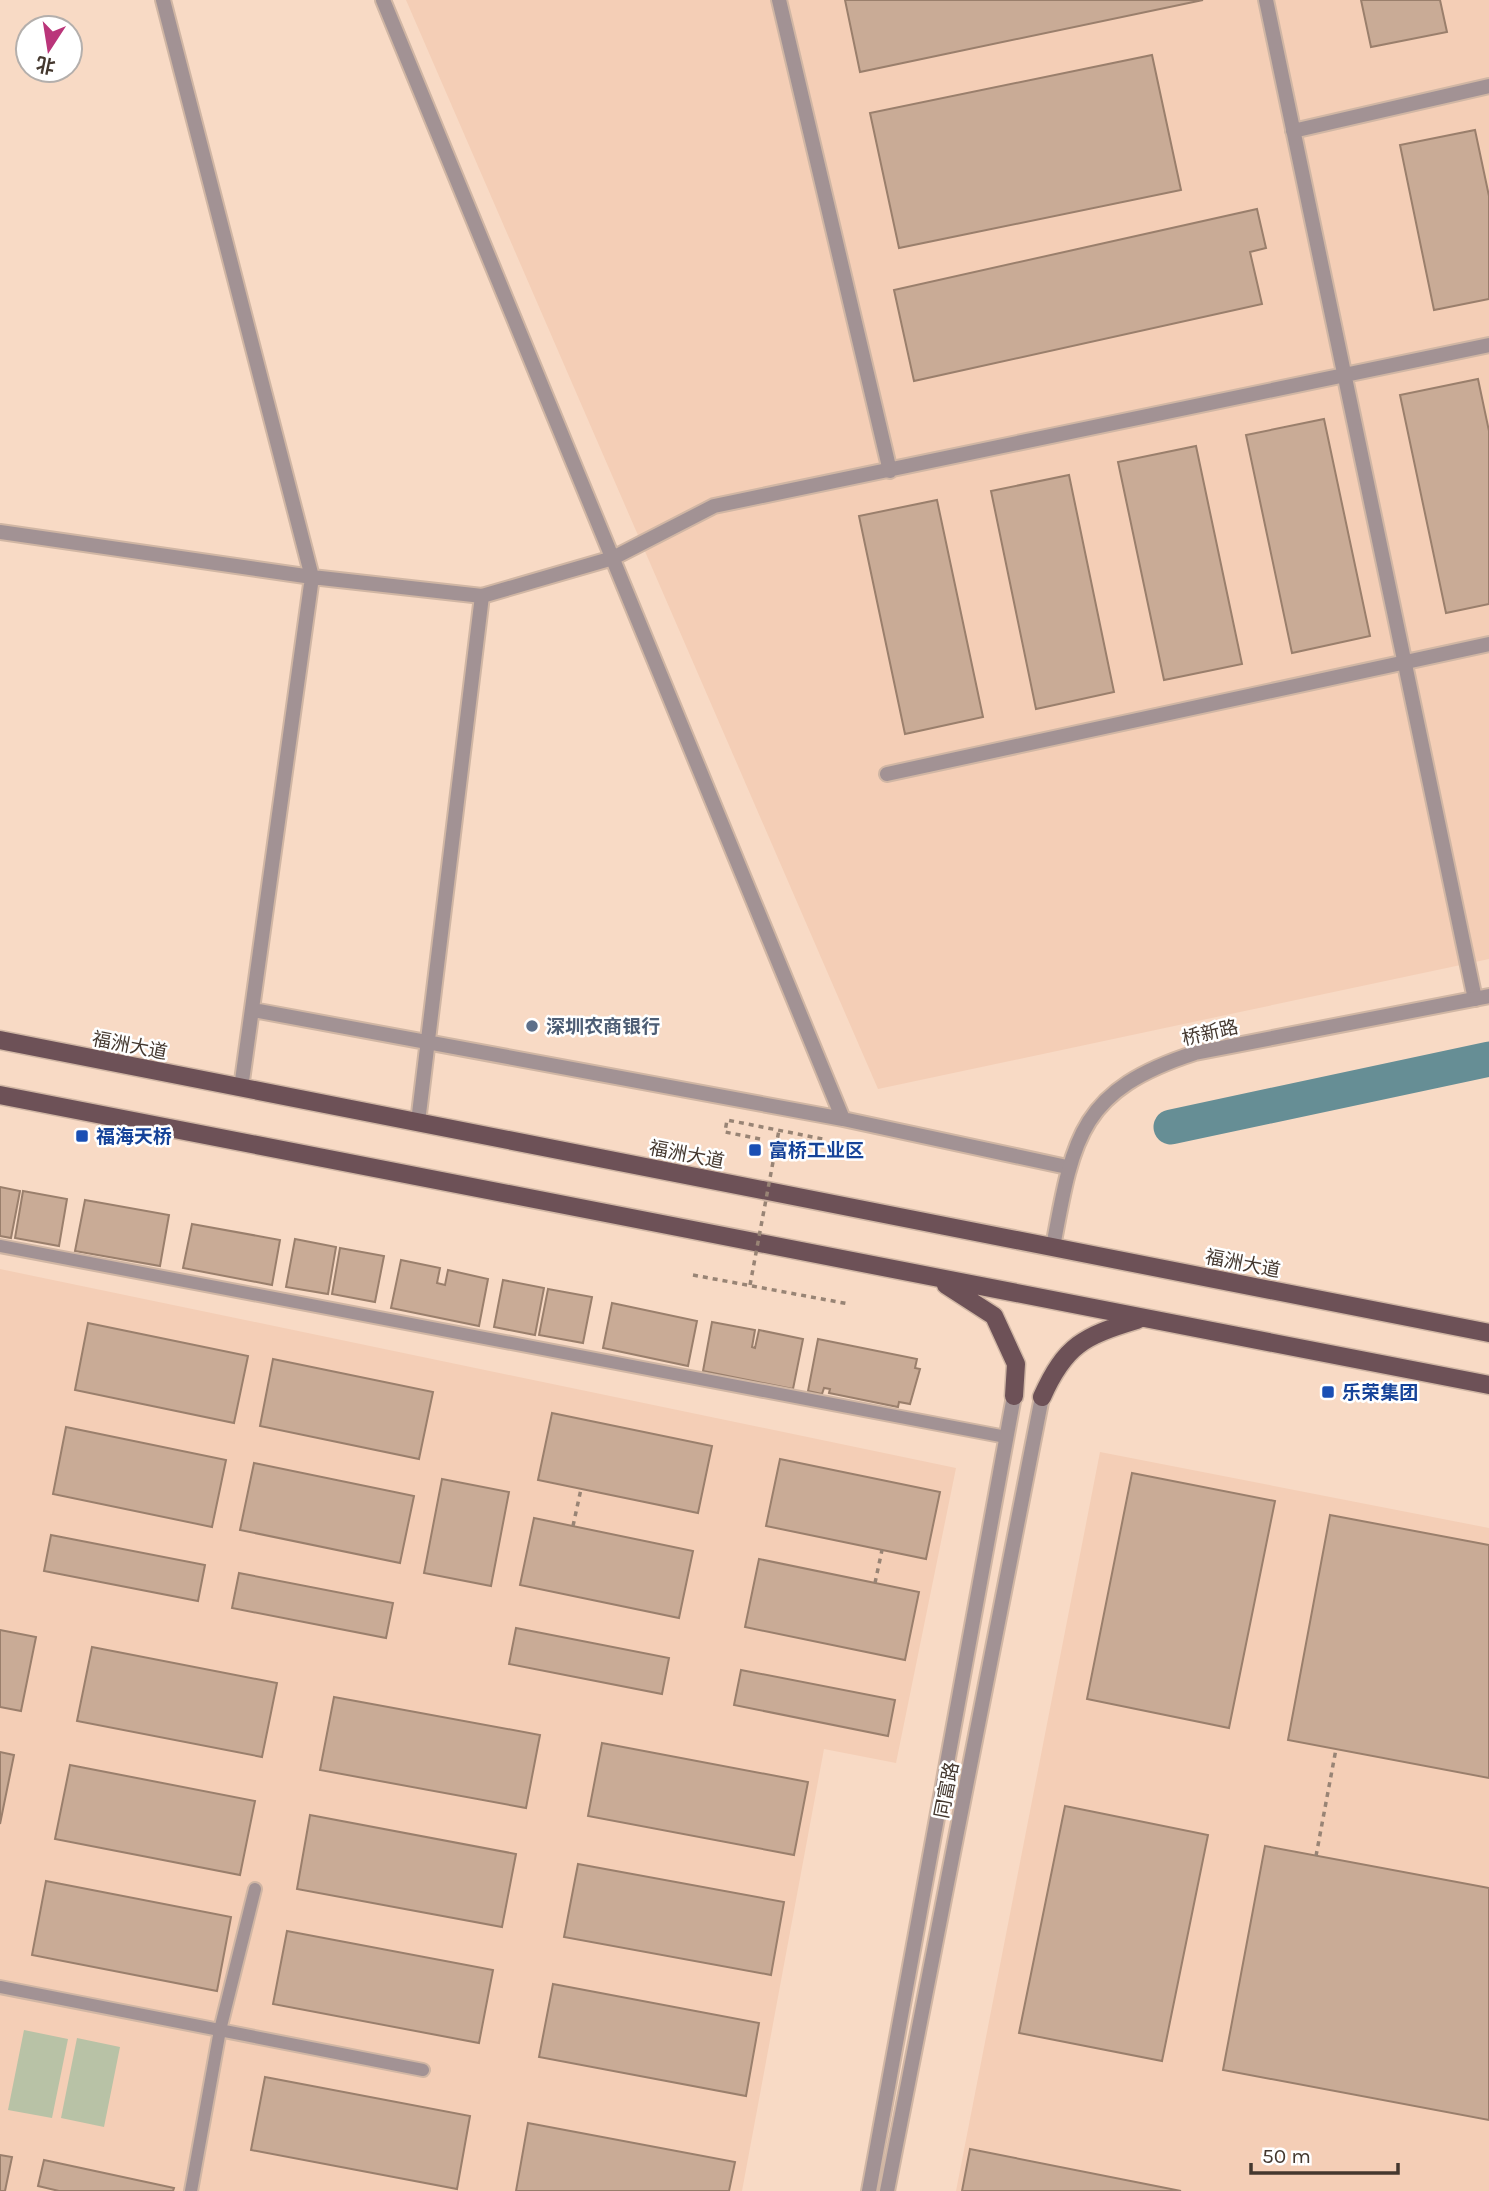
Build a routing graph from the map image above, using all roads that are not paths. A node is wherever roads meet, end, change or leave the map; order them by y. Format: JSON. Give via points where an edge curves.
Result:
{"nodes":[{"id":1,"x":163,"y":0,"type":"edge"},
{"id":2,"x":383,"y":0,"type":"edge"},
{"id":3,"x":779,"y":0,"type":"edge"},
{"id":4,"x":1266,"y":0,"type":"edge"},
{"id":5,"x":1489,"y":86,"type":"edge"},
{"id":6,"x":1293,"y":131,"type":"junction"},
{"id":7,"x":1489,"y":345,"type":"edge"},
{"id":8,"x":1345,"y":376,"type":"junction"},
{"id":9,"x":890,"y":471,"type":"junction"},
{"id":10,"x":0,"y":532,"type":"edge"},
{"id":11,"x":613,"y":558,"type":"junction"},
{"id":12,"x":312,"y":577,"type":"junction"},
{"id":13,"x":482,"y":596,"type":"junction"},
{"id":14,"x":1489,"y":644,"type":"edge"},
{"id":15,"x":1404,"y":661,"type":"junction"},
{"id":16,"x":887,"y":774,"type":"dead end"},
{"id":17,"x":1482,"y":998,"type":"edge"},
{"id":18,"x":253,"y":1010,"type":"junction"},
{"id":19,"x":0,"y":1040,"type":"edge"},
{"id":20,"x":430,"y":1042,"type":"junction"},
{"id":21,"x":241,"y":1088,"type":"junction"},
{"id":22,"x":0,"y":1095,"type":"edge"},
{"id":23,"x":843,"y":1119,"type":"junction"},
{"id":24,"x":418,"y":1122,"type":"junction"},
{"id":25,"x":1067,"y":1167,"type":"junction"},
{"id":26,"x":0,"y":1247,"type":"edge"},
{"id":27,"x":1052,"y":1247,"type":"junction"},
{"id":28,"x":937,"y":1279,"type":"junction"},
{"id":29,"x":1141,"y":1319,"type":"junction"},
{"id":30,"x":1489,"y":1333,"type":"edge"},
{"id":31,"x":1489,"y":1385,"type":"edge"},
{"id":32,"x":1014,"y":1396,"type":"joint"},
{"id":33,"x":1042,"y":1397,"type":"joint"},
{"id":34,"x":1006,"y":1437,"type":"junction"},
{"id":35,"x":255,"y":1889,"type":"dead end"},
{"id":36,"x":0,"y":1987,"type":"edge"},
{"id":37,"x":220,"y":2030,"type":"junction"},
{"id":38,"x":423,"y":2070,"type":"dead end"},
{"id":39,"x":191,"y":2191,"type":"edge"},
{"id":40,"x":869,"y":2191,"type":"edge"},
{"id":41,"x":887,"y":2191,"type":"edge"}],
"edges":[{"from":1,"to":12,"type":"street"},
{"from":2,"to":11,"type":"street"},
{"from":3,"to":9,"type":"street"},
{"from":4,"to":6,"type":"street"},
{"from":5,"to":6,"type":"street"},
{"from":6,"to":8,"type":"street"},
{"from":7,"to":8,"type":"street"},
{"from":8,"to":9,"type":"street"},
{"from":8,"to":15,"type":"street"},
{"from":9,"to":11,"type":"street","via":[[713,506]]},
{"from":10,"to":12,"type":"street"},
{"from":11,"to":13,"type":"street"},
{"from":11,"to":23,"type":"street"},
{"from":12,"to":13,"type":"street"},
{"from":12,"to":18,"type":"street"},
{"from":13,"to":20,"type":"street"},
{"from":14,"to":15,"type":"street"},
{"from":15,"to":16,"type":"street"},
{"from":15,"to":17,"type":"street"},
{"from":17,"to":25,"type":"street","name":"桥新路","via":[[1195,1053],[1154,1066],[1113,1091],[1090,1119]]},
{"from":18,"to":20,"type":"street"},
{"from":18,"to":21,"type":"street"},
{"from":19,"to":21,"type":"main road","name":"福洲大道"},
{"from":20,"to":23,"type":"street"},
{"from":20,"to":24,"type":"street"},
{"from":21,"to":24,"type":"main road","name":"福洲大道"},
{"from":22,"to":28,"type":"main road"},
{"from":23,"to":25,"type":"street"},
{"from":24,"to":27,"type":"main road","name":"福洲大道"},
{"from":25,"to":27,"type":"street","name":"桥新路"},
{"from":26,"to":34,"type":"lane"},
{"from":27,"to":30,"type":"main road","name":"福洲大道"},
{"from":28,"to":29,"type":"main road"},
{"from":28,"to":32,"type":"main road","via":[[994,1316],[1016,1364]]},
{"from":29,"to":31,"type":"main road"},
{"from":29,"to":33,"type":"main road","via":[[1093,1333],[1055,1367]]},
{"from":32,"to":34,"type":"street","name":"同富路"},
{"from":33,"to":41,"type":"street","name":"同富路"},
{"from":34,"to":40,"type":"street","name":"同富路"},
{"from":35,"to":37,"type":"lane"},
{"from":36,"to":37,"type":"lane"},
{"from":37,"to":38,"type":"lane"},
{"from":37,"to":39,"type":"lane"}]}
